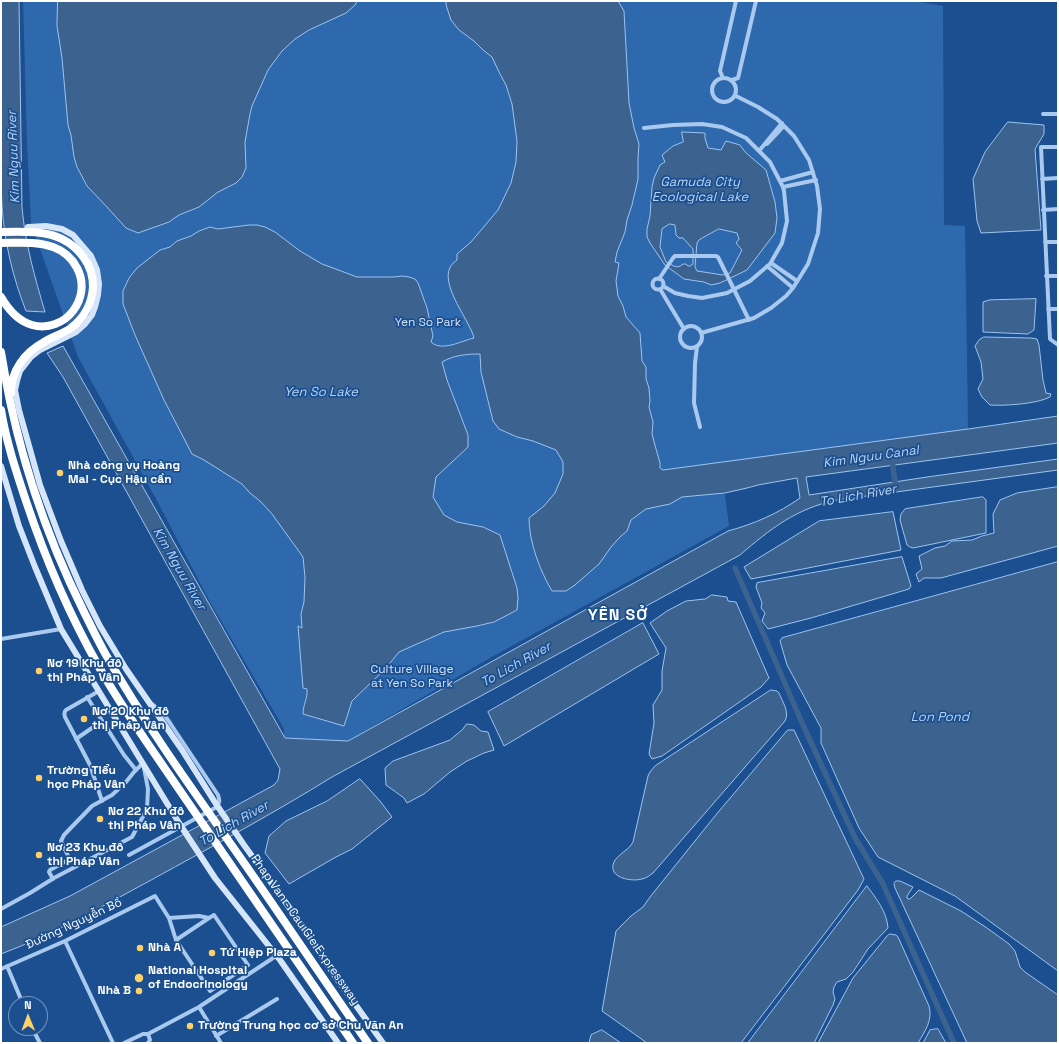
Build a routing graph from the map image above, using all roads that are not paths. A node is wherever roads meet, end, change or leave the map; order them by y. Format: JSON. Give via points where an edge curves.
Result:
{"nodes":[{"id":1,"x":736,"y":1,"type":"edge"},
{"id":2,"x":756,"y":1,"type":"edge"},
{"id":3,"x":723,"y":78,"type":"junction"},
{"id":4,"x":732,"y":80,"type":"junction"},
{"id":5,"x":736,"y":96,"type":"junction"},
{"id":6,"x":1043,"y":114,"type":"dead end"},
{"id":7,"x":1058,"y":114,"type":"edge"},
{"id":8,"x":783,"y":124,"type":"junction"},
{"id":9,"x":644,"y":128,"type":"dead end"},
{"id":10,"x":1058,"y":147,"type":"edge"},
{"id":11,"x":759,"y":151,"type":"junction"},
{"id":12,"x":813,"y":172,"type":"junction"},
{"id":13,"x":1058,"y":178,"type":"edge"},
{"id":14,"x":1042,"y":179,"type":"junction"},
{"id":15,"x":816,"y":180,"type":"junction"},
{"id":16,"x":780,"y":181,"type":"junction"},
{"id":17,"x":783,"y":187,"type":"junction"},
{"id":18,"x":1058,"y":209,"type":"edge"},
{"id":19,"x":1043,"y":210,"type":"junction"},
{"id":20,"x":27,"y":227,"type":"joint"},
{"id":21,"x":2,"y":230,"type":"edge"},
{"id":22,"x":1045,"y":242,"type":"junction"},
{"id":23,"x":1058,"y":242,"type":"edge"},
{"id":24,"x":1,"y":243,"type":"edge"},
{"id":25,"x":769,"y":265,"type":"junction"},
{"id":26,"x":1046,"y":276,"type":"junction"},
{"id":27,"x":1058,"y":276,"type":"edge"},
{"id":28,"x":660,"y":279,"type":"junction"},
{"id":29,"x":797,"y":281,"type":"junction"},
{"id":30,"x":661,"y":287,"type":"junction"},
{"id":31,"x":793,"y":288,"type":"junction"},
{"id":32,"x":734,"y":289,"type":"junction"},
{"id":33,"x":1,"y":297,"type":"edge"},
{"id":34,"x":1048,"y":309,"type":"junction"},
{"id":35,"x":1058,"y":309,"type":"edge"},
{"id":36,"x":749,"y":320,"type":"junction"},
{"id":37,"x":684,"y":329,"type":"junction"},
{"id":38,"x":701,"y":333,"type":"junction"},
{"id":39,"x":1058,"y":345,"type":"edge"},
{"id":40,"x":697,"y":347,"type":"junction"},
{"id":41,"x":1,"y":352,"type":"edge"},
{"id":42,"x":1,"y":410,"type":"edge"},
{"id":43,"x":13,"y":414,"type":"junction"},
{"id":44,"x":2,"y":416,"type":"edge"},
{"id":45,"x":700,"y":427,"type":"dead end"},
{"id":46,"x":1,"y":466,"type":"edge"},
{"id":47,"x":61,"y":628,"type":"junction"},
{"id":48,"x":1,"y":639,"type":"edge"},
{"id":49,"x":99,"y":691,"type":"junction"},
{"id":50,"x":87,"y":698,"type":"junction"},
{"id":51,"x":150,"y":702,"type":"junction"},
{"id":52,"x":102,"y":721,"type":"junction"},
{"id":53,"x":76,"y":739,"type":"junction"},
{"id":54,"x":143,"y":764,"type":"junction"},
{"id":55,"x":136,"y":770,"type":"junction"},
{"id":56,"x":102,"y":801,"type":"junction"},
{"id":57,"x":128,"y":855,"type":"dead end"},
{"id":58,"x":53,"y":878,"type":"junction"},
{"id":59,"x":1,"y":909,"type":"edge"},
{"id":60,"x":169,"y":918,"type":"junction"},
{"id":61,"x":209,"y":918,"type":"junction"},
{"id":62,"x":176,"y":940,"type":"junction"},
{"id":63,"x":65,"y":941,"type":"junction"},
{"id":64,"x":276,"y":956,"type":"junction"},
{"id":65,"x":8,"y":966,"type":"junction"},
{"id":66,"x":1,"y":969,"type":"edge"},
{"id":67,"x":20,"y":996,"type":"edge"},
{"id":68,"x":277,"y":999,"type":"dead end"},
{"id":69,"x":199,"y":1007,"type":"junction"},
{"id":70,"x":148,"y":1034,"type":"junction"},
{"id":71,"x":216,"y":1036,"type":"junction"},
{"id":72,"x":113,"y":1043,"type":"edge"},
{"id":73,"x":124,"y":1043,"type":"edge"},
{"id":74,"x":148,"y":1043,"type":"edge"},
{"id":75,"x":221,"y":1043,"type":"edge"},
{"id":76,"x":338,"y":1043,"type":"edge"},
{"id":77,"x":353,"y":1043,"type":"edge"},
{"id":78,"x":368,"y":1043,"type":"edge"},
{"id":79,"x":383,"y":1043,"type":"edge"}],
"edges":[{"from":1,"to":3,"type":"street","via":[[720,71]]},
{"from":2,"to":4,"type":"street","via":[[738,78]]},
{"from":3,"to":4,"type":"street"},
{"from":3,"to":5,"type":"street","via":[[716,81],[712,89],[714,98],[721,102],[729,102]]},
{"from":4,"to":5,"type":"street","via":[[736,87]]},
{"from":5,"to":8,"type":"street"},
{"from":6,"to":7,"type":"street"},
{"from":8,"to":11,"type":"street"},
{"from":8,"to":12,"type":"street","via":[[794,136],[809,160]]},
{"from":9,"to":11,"type":"street","via":[[702,124],[722,127],[746,138]]},
{"from":10,"to":14,"type":"street","via":[[1041,147]]},
{"from":11,"to":16,"type":"street","via":[[770,162]]},
{"from":12,"to":15,"type":"street"},
{"from":12,"to":16,"type":"street"},
{"from":13,"to":14,"type":"street"},
{"from":14,"to":19,"type":"street"},
{"from":15,"to":17,"type":"street"},
{"from":15,"to":29,"type":"street","via":[[820,209],[818,233],[808,264]]},
{"from":16,"to":17,"type":"street"},
{"from":17,"to":25,"type":"street","via":[[786,221],[782,242]]},
{"from":18,"to":19,"type":"street"},
{"from":19,"to":22,"type":"street"},
{"from":20,"to":21,"type":"highway"},
{"from":20,"to":51,"type":"street","via":[[46,226],[62,229],[73,235],[91,256],[97,270],[98,295],[92,316],[76,332],[31,357],[20,371],[15,390],[40,485],[61,542],[100,626]]},
{"from":21,"to":43,"type":"highway","via":[[44,233],[68,242],[85,258],[93,280],[90,303],[71,328],[30,351],[20,363],[12,384]]},
{"from":22,"to":23,"type":"street"},
{"from":22,"to":26,"type":"street"},
{"from":24,"to":33,"type":"highway","via":[[31,242],[52,247],[70,257],[82,281],[80,301],[76,308],[60,323],[50,326],[31,325],[16,316]]},
{"from":25,"to":29,"type":"street"},
{"from":25,"to":31,"type":"street"},
{"from":25,"to":32,"type":"street","via":[[750,281]]},
{"from":26,"to":27,"type":"street"},
{"from":26,"to":34,"type":"street"},
{"from":28,"to":30,"type":"street","via":[[663,282]]},
{"from":28,"to":30,"type":"street","via":[[654,279],[652,284],[655,289]]},
{"from":28,"to":32,"type":"street","via":[[675,256],[716,256]]},
{"from":29,"to":31,"type":"street"},
{"from":30,"to":32,"type":"street","via":[[675,293],[702,298]]},
{"from":30,"to":37,"type":"street"},
{"from":31,"to":36,"type":"street","via":[[771,308]]},
{"from":32,"to":36,"type":"street"},
{"from":34,"to":35,"type":"street"},
{"from":34,"to":39,"type":"street","via":[[1050,339]]},
{"from":36,"to":38,"type":"street"},
{"from":37,"to":38,"type":"street","via":[[692,326]]},
{"from":37,"to":40,"type":"street","via":[[680,336],[682,344],[686,348]]},
{"from":38,"to":40,"type":"street","via":[[702,340]]},
{"from":40,"to":45,"type":"street","via":[[694,403]]},
{"from":41,"to":43,"type":"highway"},
{"from":42,"to":44,"type":"highway"},
{"from":43,"to":78,"type":"highway","name":"Phap Van - Cau Gie Expressway","via":[[42,515],[74,592],[104,653],[205,807]]},
{"from":44,"to":77,"type":"highway","name":"Phap Van - Cau Gie Expressway","via":[[12,459],[42,548],[100,668],[195,814]]},
{"from":46,"to":47,"type":"street","via":[[19,526]]},
{"from":47,"to":48,"type":"street"},
{"from":47,"to":49,"type":"street"},
{"from":49,"to":50,"type":"street"},
{"from":49,"to":54,"type":"street"},
{"from":50,"to":52,"type":"street"},
{"from":50,"to":53,"type":"street","via":[[64,712]]},
{"from":51,"to":57,"type":"street","via":[[163,713],[220,800],[215,808]]},
{"from":51,"to":79,"type":"street","via":[[244,845]]},
{"from":52,"to":53,"type":"street"},
{"from":52,"to":55,"type":"street"},
{"from":53,"to":56,"type":"street","via":[[90,765]]},
{"from":54,"to":55,"type":"street"},
{"from":54,"to":58,"type":"street","via":[[148,789],[147,809],[132,837]]},
{"from":54,"to":64,"type":"street","via":[[215,878]]},
{"from":55,"to":56,"type":"street","via":[[112,795]]},
{"from":56,"to":58,"type":"street","via":[[92,806],[64,835],[62,841],[68,860],[50,870]]},
{"from":58,"to":59,"type":"street"},
{"from":60,"to":61,"type":"street"},
{"from":60,"to":62,"type":"street"},
{"from":60,"to":63,"type":"street","name":"Đường Nguyễn Bồ","via":[[155,896]]},
{"from":61,"to":62,"type":"street"},
{"from":61,"to":62,"type":"street","via":[[214,915],[248,965],[210,991]]},
{"from":63,"to":65,"type":"street","name":"Đường Nguyễn Bồ"},
{"from":63,"to":72,"type":"street"},
{"from":64,"to":69,"type":"street"},
{"from":64,"to":76,"type":"street"},
{"from":65,"to":66,"type":"street","name":"Đường Nguyễn Bồ"},
{"from":65,"to":67,"type":"street"},
{"from":68,"to":71,"type":"street"},
{"from":69,"to":70,"type":"street"},
{"from":69,"to":71,"type":"street"},
{"from":70,"to":73,"type":"street"},
{"from":70,"to":74,"type":"street"},
{"from":71,"to":75,"type":"street"}]}
